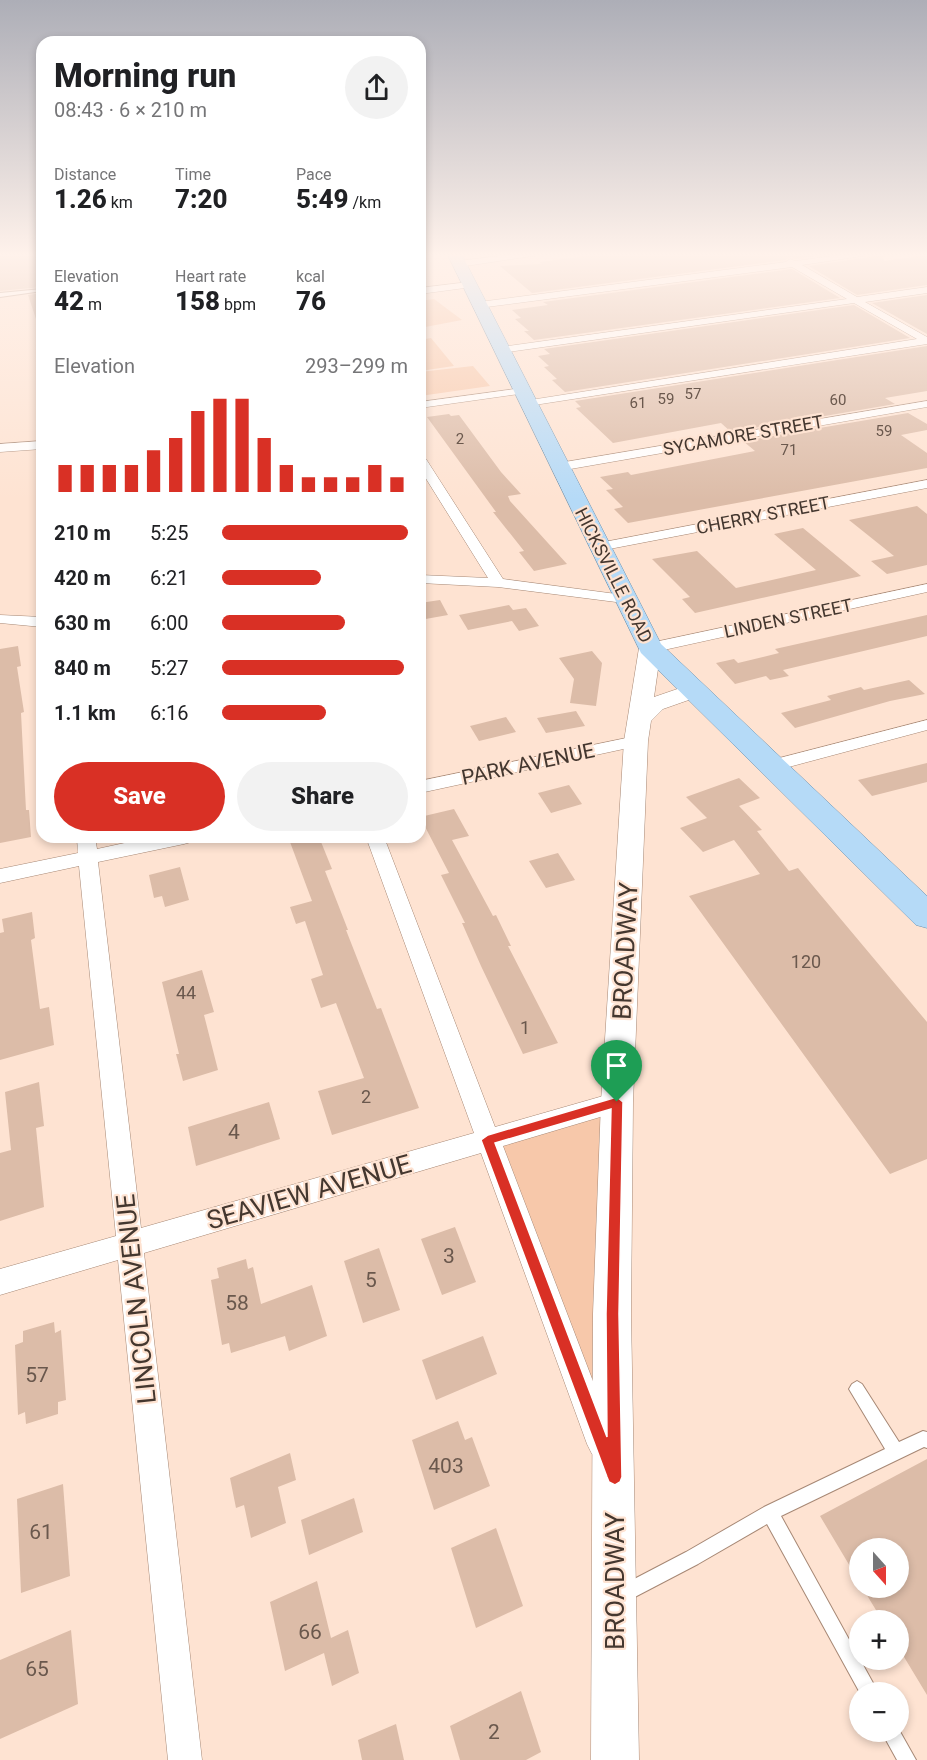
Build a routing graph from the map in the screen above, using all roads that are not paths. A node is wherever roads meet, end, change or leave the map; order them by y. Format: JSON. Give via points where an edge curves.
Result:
{"nodes":[{"id":1,"x":494,"y":335,"type":"edge"},
{"id":2,"x":607,"y":335,"type":"edge"},
{"id":3,"x":927,"y":341,"type":"edge"},
{"id":4,"x":501,"y":350,"type":"junction"},
{"id":5,"x":525,"y":397,"type":"junction"},
{"id":6,"x":927,"y":404,"type":"edge"},
{"id":7,"x":426,"y":405,"type":"edge"},
{"id":8,"x":36,"y":445,"type":"edge"},
{"id":9,"x":0,"y":448,"type":"edge"},
{"id":10,"x":560,"y":467,"type":"junction"},
{"id":11,"x":426,"y":469,"type":"edge"},
{"id":12,"x":927,"y":484,"type":"edge"},
{"id":13,"x":599,"y":547,"type":"junction"},
{"id":14,"x":426,"y":579,"type":"edge"},
{"id":15,"x":498,"y":583,"type":"junction"},
{"id":16,"x":927,"y":588,"type":"edge"},
{"id":17,"x":624,"y":599,"type":"junction"},
{"id":18,"x":0,"y":619,"type":"edge"},
{"id":19,"x":36,"y":622,"type":"edge"},
{"id":20,"x":650,"y":648,"type":"junction"},
{"id":21,"x":692,"y":691,"type":"junction"},
{"id":22,"x":927,"y":725,"type":"edge"},
{"id":23,"x":638,"y":730,"type":"junction"},
{"id":24,"x":770,"y":766,"type":"junction"},
{"id":25,"x":426,"y":785,"type":"edge"},
{"id":26,"x":126,"y":843,"type":"edge"},
{"id":27,"x":377,"y":843,"type":"edge"},
{"id":28,"x":87,"y":847,"type":"edge"},
{"id":29,"x":0,"y":876,"type":"edge"},
{"id":30,"x":927,"y":916,"type":"edge"},
{"id":31,"x":617,"y":1102,"type":"junction"},
{"id":32,"x":488,"y":1140,"type":"junction"},
{"id":33,"x":130,"y":1244,"type":"junction"},
{"id":34,"x":0,"y":1282,"type":"edge"},
{"id":35,"x":857,"y":1389,"type":"dead end"},
{"id":36,"x":925,"y":1439,"type":"edge"},
{"id":37,"x":896,"y":1452,"type":"junction"},
{"id":38,"x":615,"y":1477,"type":"junction"},
{"id":39,"x":770,"y":1513,"type":"junction"},
{"id":40,"x":616,"y":1598,"type":"junction"},
{"id":41,"x":863,"y":1682,"type":"edge"},
{"id":42,"x":896,"y":1742,"type":"edge"},
{"id":43,"x":185,"y":1760,"type":"edge"},
{"id":44,"x":615,"y":1760,"type":"edge"},
{"id":45,"x":907,"y":1760,"type":"edge"}],
"edges":[{"from":1,"to":4,"type":"main road","name":"HICKSVILLE ROAD"},
{"from":2,"to":4,"type":"street"},
{"from":3,"to":5,"type":"street"},
{"from":4,"to":5,"type":"main road","name":"HICKSVILLE ROAD"},
{"from":5,"to":7,"type":"street"},
{"from":5,"to":10,"type":"main road","name":"HICKSVILLE ROAD"},
{"from":6,"to":10,"type":"street","name":"SYCAMORE STREET"},
{"from":8,"to":9,"type":"street"},
{"from":10,"to":13,"type":"main road","name":"HICKSVILLE ROAD"},
{"from":11,"to":15,"type":"street"},
{"from":12,"to":13,"type":"street","name":"CHERRY STREET"},
{"from":13,"to":17,"type":"main road","name":"HICKSVILLE ROAD"},
{"from":14,"to":15,"type":"street"},
{"from":15,"to":17,"type":"street"},
{"from":16,"to":20,"type":"street","name":"LINDEN STREET"},
{"from":17,"to":20,"type":"main road","name":"HICKSVILLE ROAD"},
{"from":18,"to":19,"type":"street"},
{"from":20,"to":21,"type":"main road","name":"HICKSVILLE ROAD"},
{"from":20,"to":23,"type":"main road","name":"BROADWAY"},
{"from":21,"to":23,"type":"main road","via":[[655,704]]},
{"from":21,"to":24,"type":"main road","name":"HICKSVILLE ROAD"},
{"from":22,"to":24,"type":"street"},
{"from":23,"to":25,"type":"street","name":"PARK AVENUE"},
{"from":23,"to":31,"type":"main road","name":"BROADWAY"},
{"from":24,"to":30,"type":"main road","name":"HICKSVILLE ROAD"},
{"from":26,"to":28,"type":"street"},
{"from":27,"to":32,"type":"street"},
{"from":28,"to":29,"type":"street"},
{"from":28,"to":33,"type":"street","name":"LINCOLN AVENUE"},
{"from":31,"to":32,"type":"street","name":"SEAVIEW AVENUE"},
{"from":31,"to":38,"type":"main road","name":"BROADWAY","via":[[612,1314]]},
{"from":32,"to":33,"type":"street","name":"SEAVIEW AVENUE"},
{"from":32,"to":38,"type":"street"},
{"from":33,"to":34,"type":"street","name":"SEAVIEW AVENUE"},
{"from":33,"to":43,"type":"street","name":"LINCOLN AVENUE"},
{"from":35,"to":37,"type":"lane"},
{"from":36,"to":37,"type":"lane"},
{"from":37,"to":39,"type":"lane"},
{"from":38,"to":40,"type":"main road","name":"BROADWAY"},
{"from":39,"to":40,"type":"lane"},
{"from":39,"to":41,"type":"lane"},
{"from":40,"to":44,"type":"main road","name":"BROADWAY"},
{"from":42,"to":45,"type":"lane"}]}
